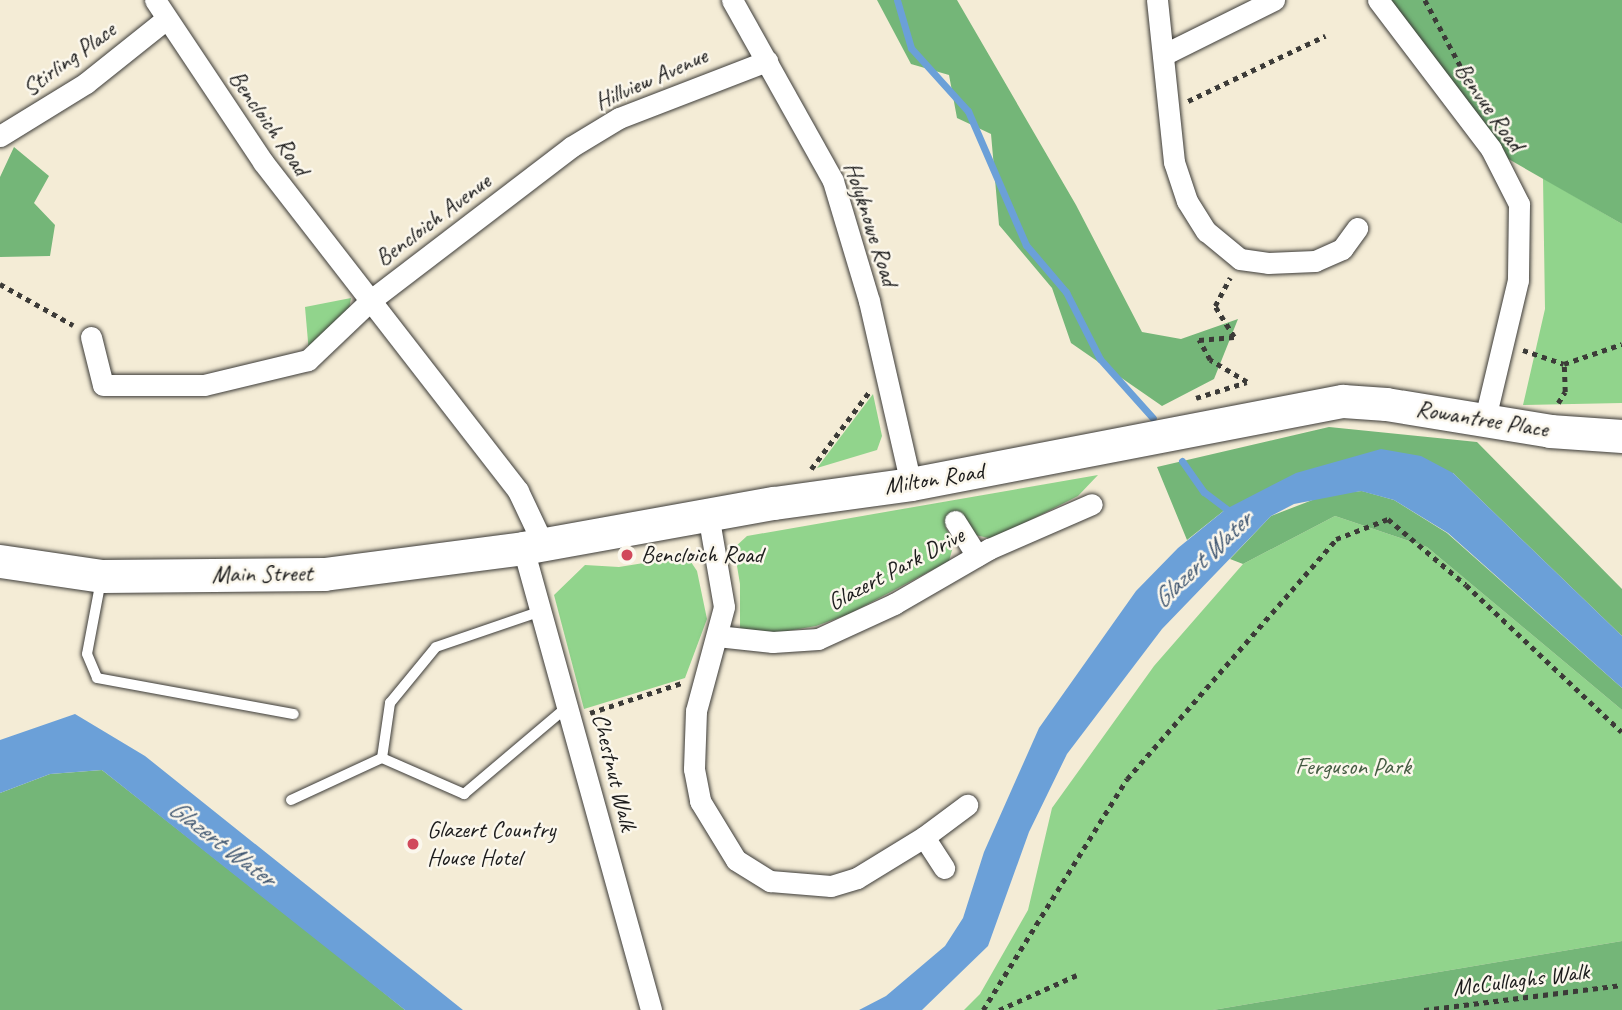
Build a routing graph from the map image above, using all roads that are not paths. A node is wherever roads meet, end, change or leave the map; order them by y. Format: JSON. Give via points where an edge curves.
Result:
{"nodes":[{"id":1,"x":155,"y":0,"type":"edge"},
{"id":2,"x":732,"y":0,"type":"edge"},
{"id":3,"x":1157,"y":0,"type":"edge"},
{"id":4,"x":1275,"y":0,"type":"edge"},
{"id":5,"x":1378,"y":0,"type":"edge"},
{"id":6,"x":165,"y":20,"type":"junction"},
{"id":7,"x":1163,"y":55,"type":"junction"},
{"id":8,"x":766,"y":61,"type":"junction"},
{"id":9,"x":0,"y":136,"type":"edge"},
{"id":10,"x":528,"y":180,"type":"joint"},
{"id":11,"x":1357,"y":228,"type":"dead end"},
{"id":12,"x":370,"y":300,"type":"junction"},
{"id":13,"x":91,"y":337,"type":"road end"},
{"id":14,"x":1343,"y":401,"type":"joint"},
{"id":15,"x":1485,"y":423,"type":"junction"},
{"id":16,"x":1622,"y":436,"type":"edge"},
{"id":17,"x":911,"y":484,"type":"junction"},
{"id":18,"x":1092,"y":504,"type":"dead end"},
{"id":19,"x":708,"y":514,"type":"junction"},
{"id":20,"x":955,"y":521,"type":"dead end"},
{"id":21,"x":533,"y":546,"type":"junction"},
{"id":22,"x":977,"y":556,"type":"junction"},
{"id":23,"x":0,"y":561,"type":"edge"},
{"id":24,"x":102,"y":576,"type":"junction"},
{"id":25,"x":544,"y":610,"type":"junction"},
{"id":26,"x":717,"y":636,"type":"junction"},
{"id":27,"x":571,"y":712,"type":"junction"},
{"id":28,"x":294,"y":714,"type":"dead end"},
{"id":29,"x":382,"y":758,"type":"junction"},
{"id":30,"x":291,"y":800,"type":"dead end"},
{"id":31,"x":967,"y":805,"type":"dead end"},
{"id":32,"x":925,"y":838,"type":"junction"},
{"id":33,"x":944,"y":868,"type":"dead end"},
{"id":34,"x":651,"y":1010,"type":"edge"}],
"edges":[{"from":1,"to":6,"type":"street","name":"Bencloich Road"},
{"from":2,"to":8,"type":"street","name":"Holyknowe Road"},
{"from":3,"to":7,"type":"street"},
{"from":4,"to":7,"type":"street"},
{"from":5,"to":15,"type":"street","name":"Benvue Road","via":[[1491,149],[1519,204],[1518,280]]},
{"from":6,"to":9,"type":"street","name":"Stirling Place","via":[[86,83]]},
{"from":6,"to":12,"type":"street","name":"Bencloich Road","via":[[263,162]]},
{"from":7,"to":11,"type":"street","via":[[1174,162],[1188,201],[1206,231],[1240,259],[1315,261],[1342,249]]},
{"from":8,"to":10,"type":"street","name":"Hillview Avenue","via":[[619,118]]},
{"from":8,"to":17,"type":"street","name":"Holyknowe Road","via":[[834,181]]},
{"from":10,"to":12,"type":"street","name":"Bencloich Avenue"},
{"from":12,"to":13,"type":"street","name":"Bencloich Avenue","via":[[308,360],[204,385],[103,385]]},
{"from":12,"to":21,"type":"street","name":"Bencloich Road","via":[[518,491]]},
{"from":14,"to":15,"type":"main road","name":"Rowantree Place","via":[[1386,404]]},
{"from":14,"to":17,"type":"main road","name":"Milton Road"},
{"from":15,"to":16,"type":"main road","name":"Rowantree Place"},
{"from":17,"to":19,"type":"main road","name":"Milton Road"},
{"from":18,"to":22,"type":"street","name":"Glazert Park Drive"},
{"from":19,"to":21,"type":"main road","name":"Milton Road"},
{"from":19,"to":26,"type":"street","via":[[724,607]]},
{"from":20,"to":22,"type":"street"},
{"from":21,"to":24,"type":"main road","name":"Main Street","via":[[324,574]]},
{"from":21,"to":25,"type":"street","name":"Chestnut Walk"},
{"from":22,"to":26,"type":"street","name":"Glazert Park Drive","via":[[894,604],[818,639],[773,642]]},
{"from":23,"to":24,"type":"main road","name":"Main Street"},
{"from":24,"to":28,"type":"lane","via":[[87,654],[97,678]]},
{"from":25,"to":27,"type":"street","name":"Chestnut Walk"},
{"from":25,"to":29,"type":"lane","via":[[436,647],[390,703]]},
{"from":26,"to":32,"type":"street","via":[[696,710],[694,769],[700,801],[736,860],[770,881],[831,886],[857,878]]},
{"from":27,"to":29,"type":"lane","via":[[464,794]]},
{"from":27,"to":34,"type":"street","name":"Chestnut Walk"},
{"from":29,"to":30,"type":"lane"},
{"from":31,"to":32,"type":"street"},
{"from":32,"to":33,"type":"street"}]}
